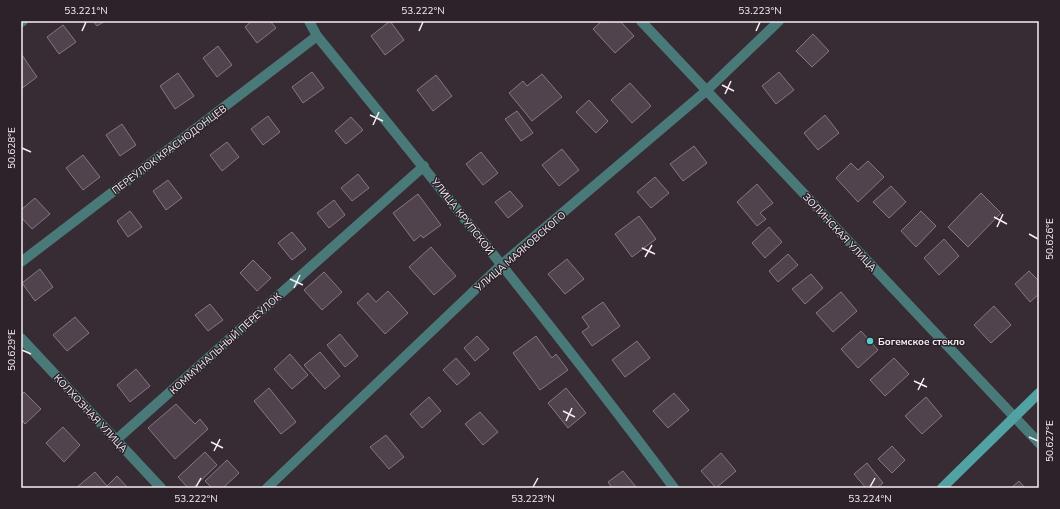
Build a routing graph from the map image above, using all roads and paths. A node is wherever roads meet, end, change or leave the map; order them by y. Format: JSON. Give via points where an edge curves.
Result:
{"nodes":[{"id":1,"x":309,"y":21,"type":"edge"},
{"id":2,"x":641,"y":21,"type":"edge"},
{"id":3,"x":779,"y":21,"type":"edge"},
{"id":4,"x":317,"y":36,"type":"junction"},
{"id":5,"x":706,"y":91,"type":"junction"},
{"id":6,"x":424,"y":166,"type":"junction"},
{"id":7,"x":21,"y":262,"type":"edge"},
{"id":8,"x":501,"y":265,"type":"junction"},
{"id":9,"x":21,"y":338,"type":"edge"},
{"id":10,"x":1039,"y":393,"type":"edge"},
{"id":11,"x":1015,"y":417,"type":"junction"},
{"id":12,"x":116,"y":440,"type":"junction"},
{"id":13,"x":1039,"y":443,"type":"edge"},
{"id":14,"x":161,"y":488,"type":"edge"},
{"id":15,"x":267,"y":488,"type":"edge"},
{"id":16,"x":674,"y":488,"type":"edge"},
{"id":17,"x":942,"y":488,"type":"edge"}],
"edges":[{"from":1,"to":4,"type":"street","name":"УЛИЦА КРУПСКОЙ"},
{"from":2,"to":5,"type":"street","name":"ЗОЛИНСКАЯ УЛИЦА"},
{"from":3,"to":5,"type":"street","name":"УЛИЦА МАЯКОВСКОГО"},
{"from":4,"to":6,"type":"street","name":"УЛИЦА КРУПСКОЙ"},
{"from":4,"to":7,"type":"street","name":"ПЕРЕУЛОК КРАСНОДОНЦЕВ"},
{"from":5,"to":8,"type":"street","name":"УЛИЦА МАЯКОВСКОГО"},
{"from":5,"to":11,"type":"street","name":"ЗОЛИНСКАЯ УЛИЦА"},
{"from":6,"to":8,"type":"street","name":"УЛИЦА КРУПСКОЙ"},
{"from":6,"to":12,"type":"street","name":"КОММУНАЛЬНЫЙ ПЕРЕУЛОК"},
{"from":8,"to":15,"type":"street","name":"УЛИЦА МАЯКОВСКОГО"},
{"from":8,"to":16,"type":"street","name":"УЛИЦА КРУПСКОЙ","via":[[615,408]]},
{"from":9,"to":12,"type":"street","name":"КОЛХОЗНАЯ УЛИЦА"},
{"from":10,"to":11,"type":"main road"},
{"from":11,"to":13,"type":"street","name":"ЗОЛИНСКАЯ УЛИЦА"},
{"from":11,"to":17,"type":"main road"},
{"from":12,"to":14,"type":"street","name":"КОЛХОЗНАЯ УЛИЦА"}]}
